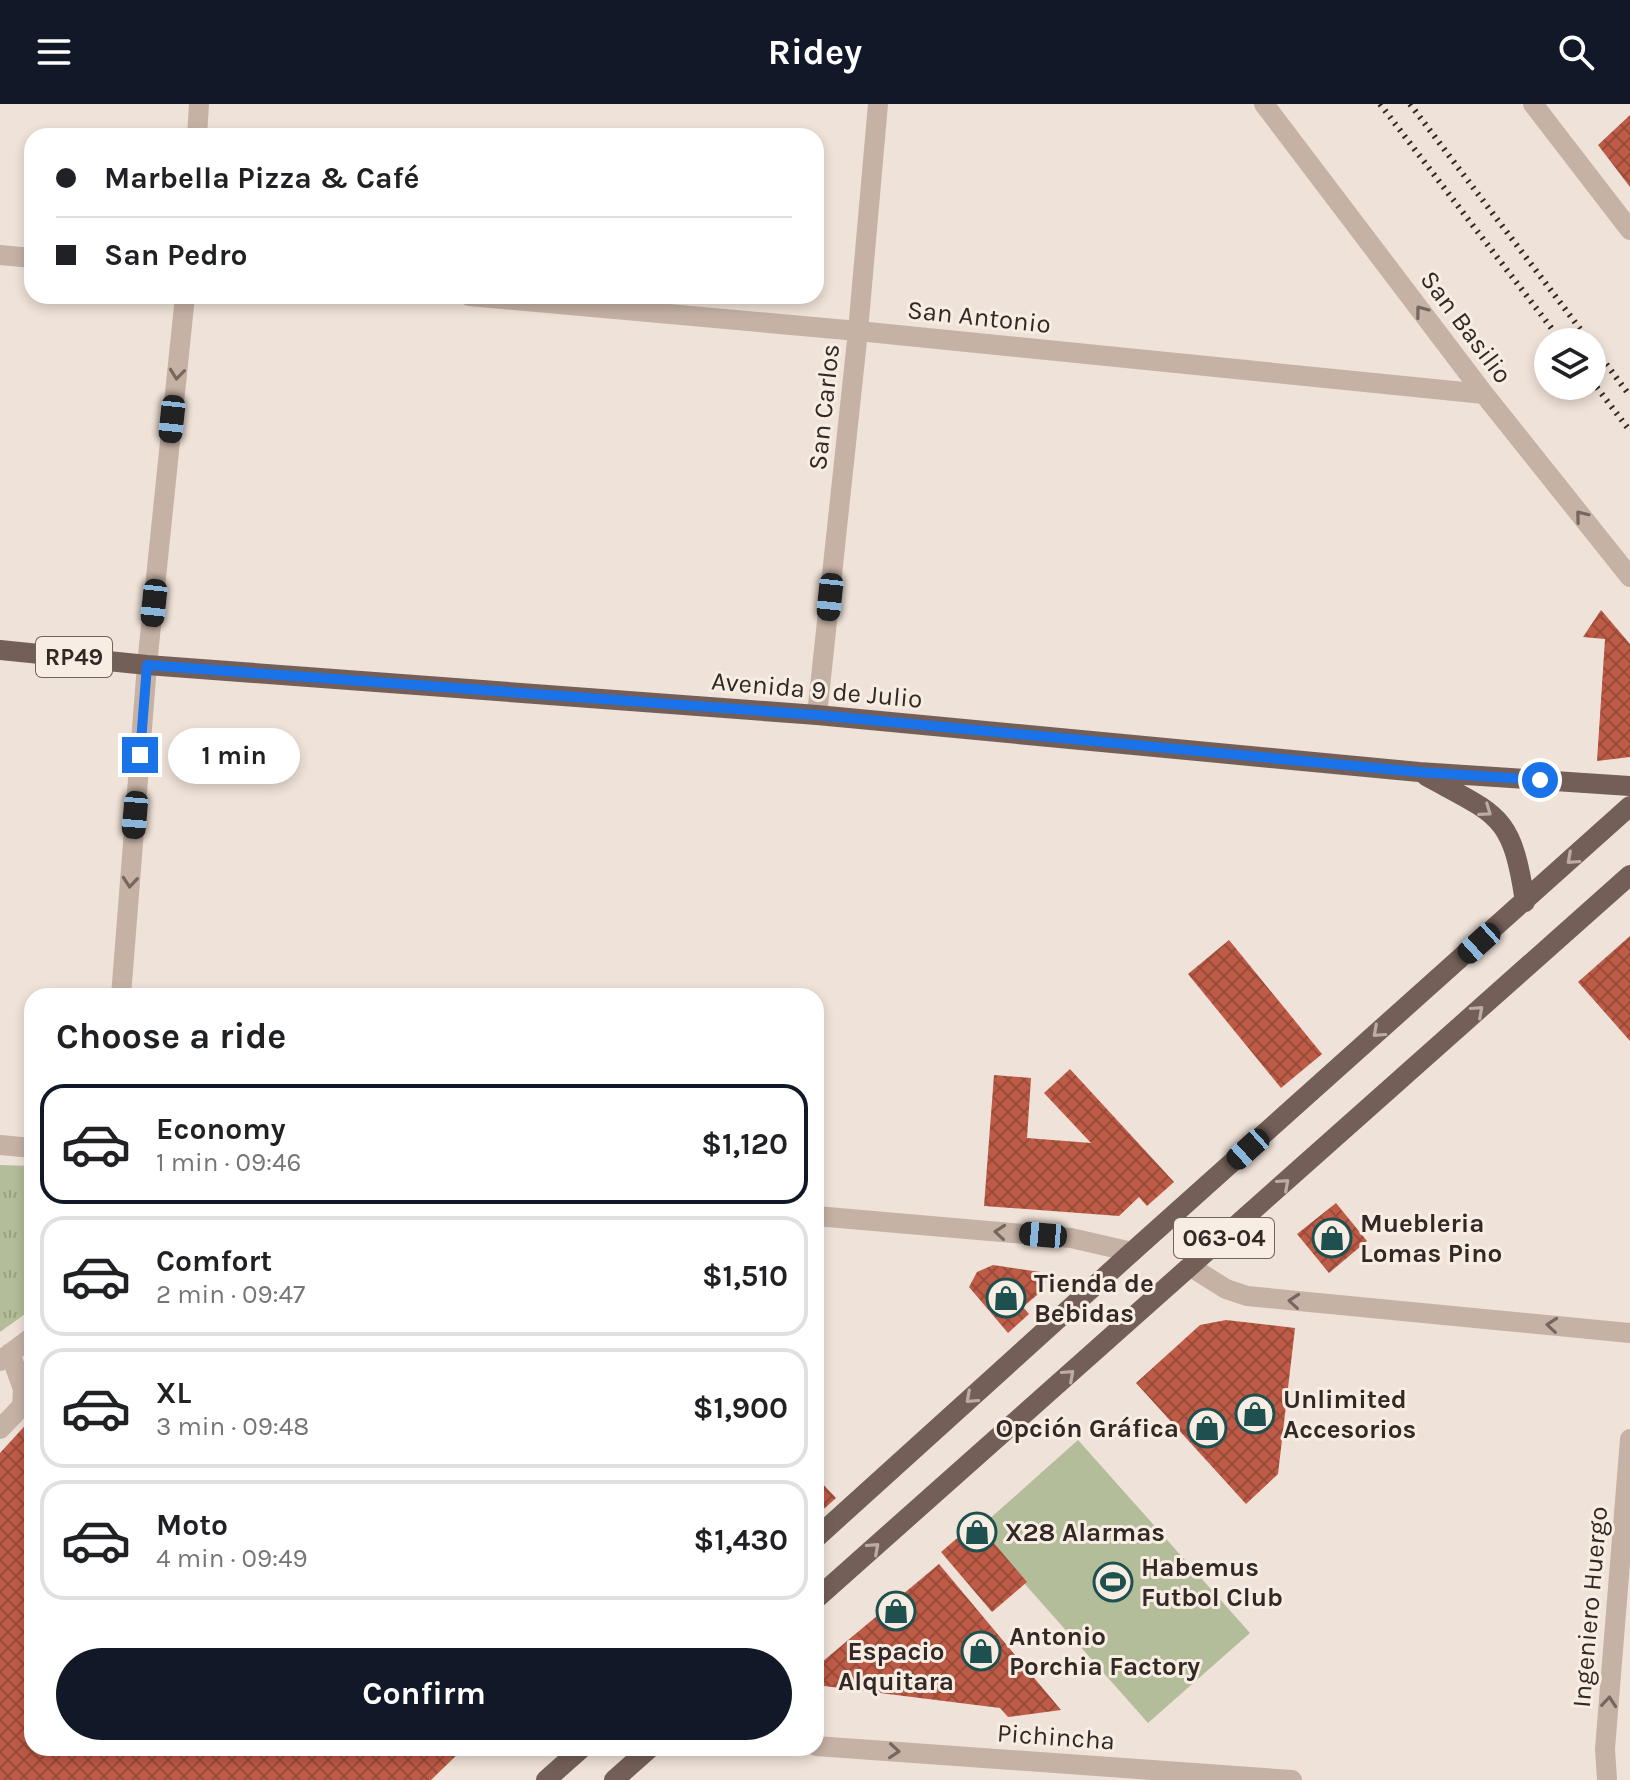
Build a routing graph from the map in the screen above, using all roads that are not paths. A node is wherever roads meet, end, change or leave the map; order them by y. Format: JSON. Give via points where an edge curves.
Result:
{"nodes":[{"id":1,"x":199,"y":104,"type":"edge"},
{"id":2,"x":878,"y":104,"type":"edge"},
{"id":3,"x":1264,"y":104,"type":"edge"},
{"id":4,"x":1533,"y":104,"type":"edge"},
{"id":5,"x":198,"y":128,"type":"edge"},
{"id":6,"x":1630,"y":230,"type":"edge"},
{"id":7,"x":0,"y":255,"type":"edge"},
{"id":8,"x":24,"y":257,"type":"edge"},
{"id":9,"x":184,"y":304,"type":"edge"},
{"id":10,"x":558,"y":304,"type":"edge"},
{"id":11,"x":858,"y":331,"type":"junction"},
{"id":12,"x":1484,"y":394,"type":"junction"},
{"id":13,"x":1630,"y":577,"type":"edge"},
{"id":14,"x":0,"y":650,"type":"edge"},
{"id":15,"x":147,"y":665,"type":"junction"},
{"id":16,"x":817,"y":715,"type":"junction"},
{"id":17,"x":1419,"y":772,"type":"junction"},
{"id":18,"x":1630,"y":786,"type":"edge"},
{"id":19,"x":1630,"y":806,"type":"edge"},
{"id":20,"x":1630,"y":875,"type":"edge"},
{"id":21,"x":1525,"y":902,"type":"junction"},
{"id":22,"x":122,"y":988,"type":"edge"},
{"id":23,"x":0,"y":1145,"type":"edge"},
{"id":24,"x":24,"y":1147,"type":"edge"},
{"id":25,"x":824,"y":1217,"type":"edge"},
{"id":26,"x":1132,"y":1252,"type":"junction"},
{"id":27,"x":1191,"y":1267,"type":"junction"},
{"id":28,"x":1630,"y":1333,"type":"edge"},
{"id":29,"x":24,"y":1343,"type":"edge"},
{"id":30,"x":5,"y":1357,"type":"edge"},
{"id":31,"x":0,"y":1429,"type":"edge"},
{"id":32,"x":1630,"y":1439,"type":"edge"},
{"id":33,"x":824,"y":1531,"type":"edge"},
{"id":34,"x":824,"y":1592,"type":"edge"},
{"id":35,"x":824,"y":1747,"type":"edge"},
{"id":36,"x":573,"y":1756,"type":"edge"},
{"id":37,"x":641,"y":1756,"type":"edge"},
{"id":38,"x":546,"y":1780,"type":"edge"},
{"id":39,"x":614,"y":1780,"type":"edge"},
{"id":40,"x":1292,"y":1780,"type":"edge"},
{"id":41,"x":1607,"y":1780,"type":"edge"}],
"edges":[{"from":1,"to":5,"type":"street"},
{"from":2,"to":11,"type":"street","name":"San Carlos"},
{"from":12,"to":3,"type":"street","name":"San Basilio","one_way":true},
{"from":4,"to":6,"type":"street"},
{"from":7,"to":8,"type":"street"},
{"from":9,"to":15,"type":"street","one_way":true},
{"from":10,"to":11,"type":"street","name":"San Antonio"},
{"from":11,"to":12,"type":"street","name":"San Antonio"},
{"from":11,"to":16,"type":"street","name":"San Carlos"},
{"from":13,"to":12,"type":"street","name":"San Basilio","one_way":true},
{"from":14,"to":15,"type":"main road","name":"Avenida 9 de Julio","number":"RP49"},
{"from":15,"to":16,"type":"main road","name":"Avenida 9 de Julio","number":"RP49"},
{"from":15,"to":22,"type":"street","one_way":true},
{"from":16,"to":17,"type":"main road","name":"Avenida 9 de Julio","number":"RP49"},
{"from":17,"to":18,"type":"main road","name":"Avenida 9 de Julio","number":"RP49"},
{"from":17,"to":21,"type":"main road","number":"RP49","one_way":true,"via":[[1489,810],[1502,823],[1519,859]]},
{"from":19,"to":21,"type":"main road","number":"063-04","one_way":true},
{"from":27,"to":20,"type":"main road","number":"063-04","one_way":true},
{"from":21,"to":26,"type":"main road","number":"063-04","one_way":true},
{"from":23,"to":24,"type":"street"},
{"from":26,"to":25,"type":"street","one_way":true,"via":[[1071,1238]]},
{"from":26,"to":33,"type":"main road","number":"063-04","one_way":true},
{"from":28,"to":27,"type":"street","one_way":true,"via":[[1247,1296]]},
{"from":34,"to":27,"type":"main road","number":"063-04","one_way":true},
{"from":29,"to":30,"type":"street"},
{"from":30,"to":31,"type":"street","via":[[23,1389],[22,1406]]},
{"from":41,"to":32,"type":"street","name":"Ingeniero Huergo","one_way":true,"via":[[1605,1749]]},
{"from":35,"to":40,"type":"street","name":"Pichincha","one_way":true},
{"from":36,"to":38,"type":"main road"},
{"from":37,"to":39,"type":"main road"}]}
